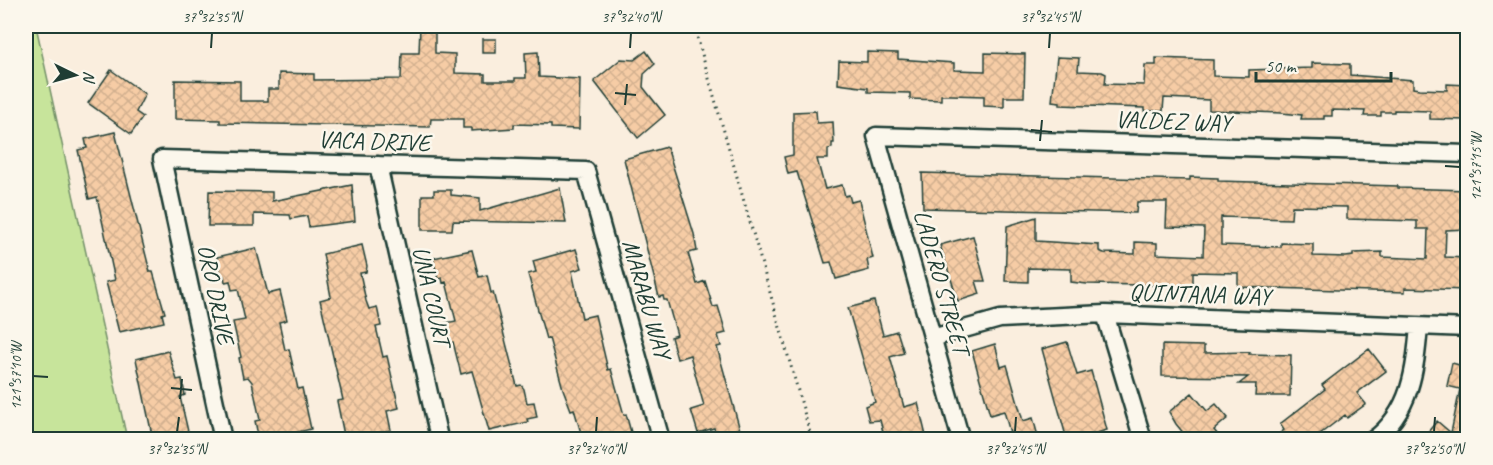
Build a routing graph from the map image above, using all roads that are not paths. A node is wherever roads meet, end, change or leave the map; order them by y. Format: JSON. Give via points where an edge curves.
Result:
{"nodes":[{"id":1,"x":876,"y":136,"type":"joint"},
{"id":2,"x":1467,"y":154,"type":"edge"},
{"id":3,"x":162,"y":159,"type":"joint"},
{"id":4,"x":378,"y":165,"type":"junction"},
{"id":5,"x":586,"y":171,"type":"joint"},
{"id":6,"x":1105,"y":314,"type":"junction"},
{"id":7,"x":1419,"y":327,"type":"junction"},
{"id":8,"x":1467,"y":328,"type":"edge"},
{"id":9,"x":932,"y":338,"type":"junction"},
{"id":10,"x":439,"y":438,"type":"dead end"},
{"id":11,"x":223,"y":440,"type":"edge"},
{"id":12,"x":661,"y":440,"type":"edge"},
{"id":13,"x":961,"y":440,"type":"edge"},
{"id":14,"x":1143,"y":440,"type":"edge"},
{"id":15,"x":1373,"y":440,"type":"edge"}],
"edges":[{"from":1,"to":2,"type":"street","name":"VALDEZ WAY"},
{"from":1,"to":9,"type":"street","name":"LADERO STREET"},
{"from":3,"to":4,"type":"street","name":"VACA DRIVE"},
{"from":3,"to":11,"type":"street","name":"ORO DRIVE"},
{"from":4,"to":5,"type":"street","name":"VACA DRIVE"},
{"from":4,"to":10,"type":"street","name":"UNA COURT"},
{"from":5,"to":12,"type":"street","name":"MARABU WAY"},
{"from":6,"to":7,"type":"street","name":"QUINTANA WAY"},
{"from":6,"to":9,"type":"street","name":"QUINTANA WAY","via":[[1000,319]]},
{"from":6,"to":14,"type":"street"},
{"from":7,"to":8,"type":"street","name":"QUINTANA WAY"},
{"from":7,"to":15,"type":"street","via":[[1406,403]]},
{"from":9,"to":13,"type":"street","name":"LADERO STREET"}]}
